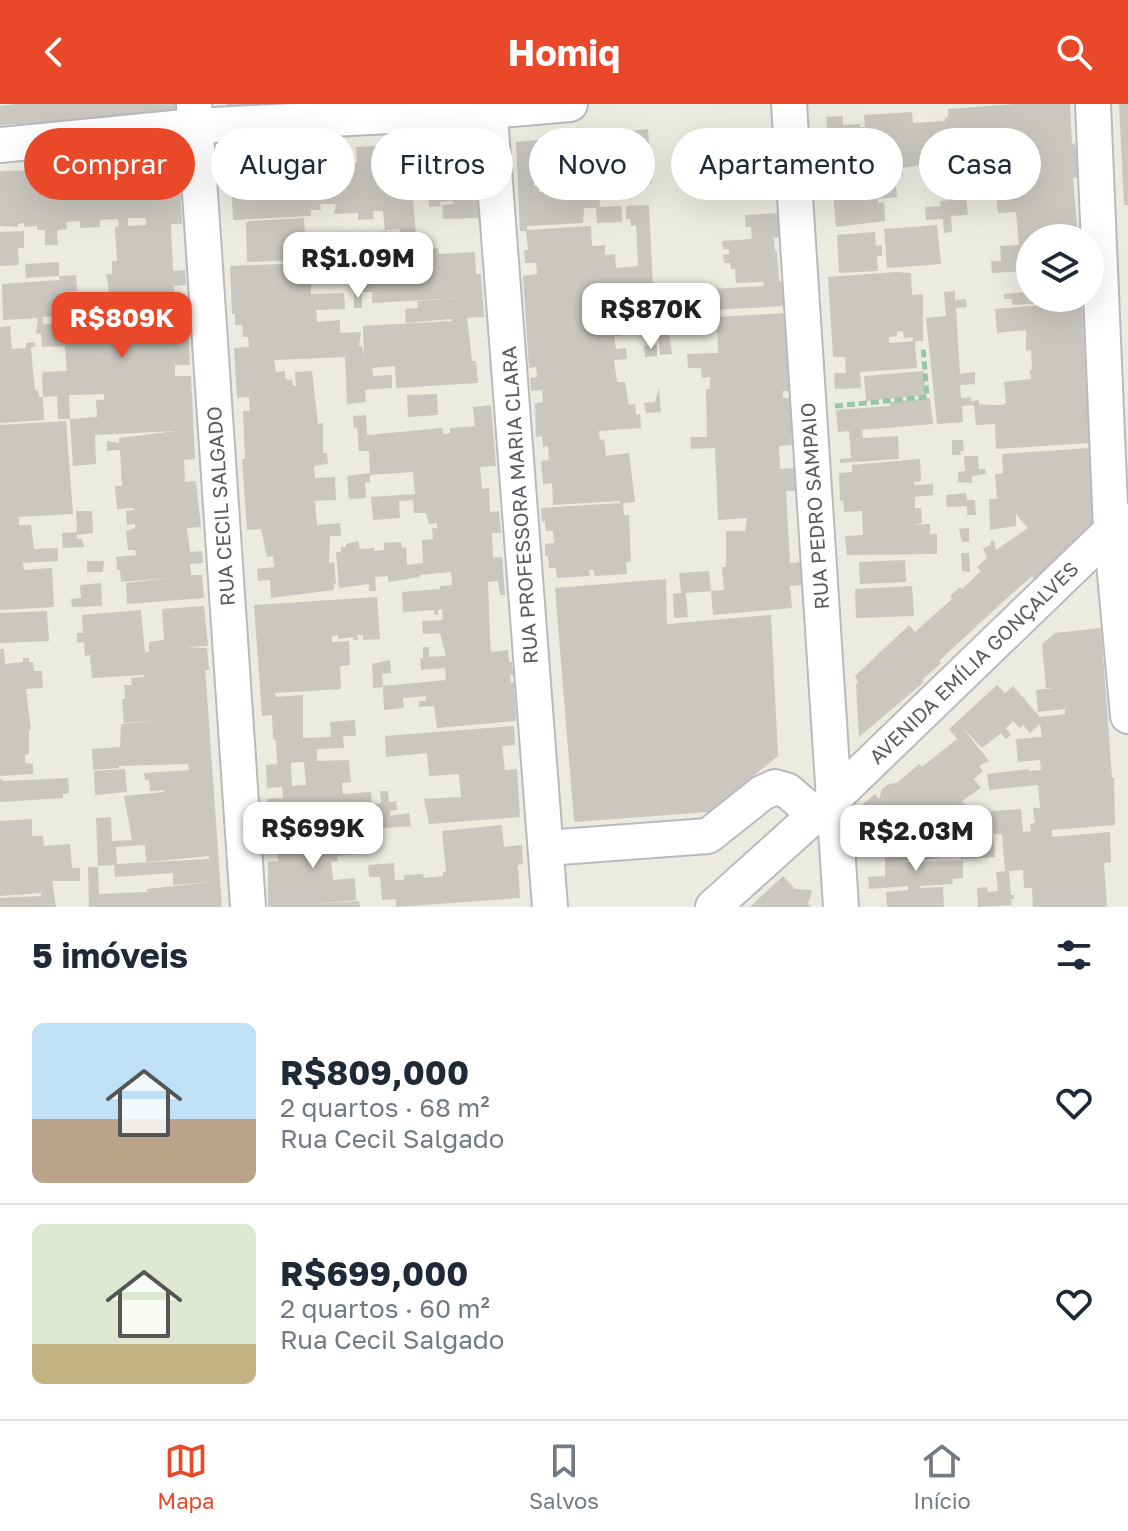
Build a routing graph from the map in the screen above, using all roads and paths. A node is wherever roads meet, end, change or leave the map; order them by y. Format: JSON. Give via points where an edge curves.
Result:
{"nodes":[{"id":1,"x":570,"y":104,"type":"edge"},
{"id":2,"x":789,"y":104,"type":"edge"},
{"id":3,"x":1093,"y":104,"type":"edge"},
{"id":4,"x":489,"y":108,"type":"edge"},
{"id":5,"x":195,"y":115,"type":"edge"},
{"id":6,"x":0,"y":145,"type":"edge"},
{"id":7,"x":923,"y":346,"type":"dead end"},
{"id":8,"x":808,"y":408,"type":"junction"},
{"id":9,"x":1120,"y":522,"type":"edge"},
{"id":10,"x":1128,"y":716,"type":"edge"},
{"id":11,"x":824,"y":806,"type":"junction"},
{"id":12,"x":546,"y":848,"type":"junction"},
{"id":13,"x":248,"y":907,"type":"edge"},
{"id":14,"x":550,"y":907,"type":"edge"},
{"id":15,"x":713,"y":907,"type":"edge"},
{"id":16,"x":841,"y":907,"type":"edge"}],
"edges":[{"from":1,"to":4,"type":"street"},
{"from":2,"to":8,"type":"street","name":"RUA PEDRO SAMPAIO"},
{"from":3,"to":9,"type":"street"},
{"from":4,"to":5,"type":"street"},
{"from":4,"to":12,"type":"street","name":"RUA PROFESSORA MARIA CLARA"},
{"from":5,"to":6,"type":"street"},
{"from":5,"to":13,"type":"street","name":"RUA CECIL SALGADO"},
{"from":7,"to":8,"type":"path","via":[[927,397]]},
{"from":8,"to":11,"type":"street","name":"RUA PEDRO SAMPAIO"},
{"from":9,"to":10,"type":"street"},
{"from":9,"to":11,"type":"street","name":"AVENIDA EMÍLIA GONÇALVES"},
{"from":11,"to":12,"type":"street","via":[[775,787],[708,836]]},
{"from":11,"to":15,"type":"street","name":"AVENIDA EMÍLIA GONÇALVES"},
{"from":11,"to":16,"type":"street","name":"RUA PEDRO SAMPAIO"},
{"from":12,"to":14,"type":"street","name":"RUA PROFESSORA MARIA CLARA"}]}
